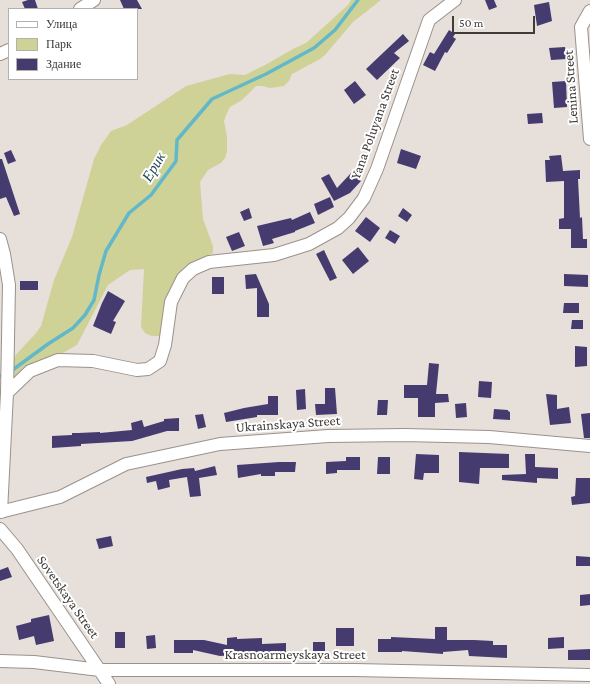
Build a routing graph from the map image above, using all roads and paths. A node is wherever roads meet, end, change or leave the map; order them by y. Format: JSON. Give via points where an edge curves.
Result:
{"nodes":[{"id":1,"x":94,"y":0,"type":"edge"},
{"id":2,"x":456,"y":0,"type":"edge"},
{"id":3,"x":82,"y":8,"type":"edge"},
{"id":4,"x":590,"y":11,"type":"edge"},
{"id":5,"x":590,"y":139,"type":"edge"},
{"id":6,"x":0,"y":238,"type":"edge"},
{"id":7,"x":7,"y":393,"type":"junction"},
{"id":8,"x":590,"y":446,"type":"edge"},
{"id":9,"x":0,"y":512,"type":"edge"},
{"id":10,"x":0,"y":529,"type":"edge"},
{"id":11,"x":0,"y":661,"type":"edge"},
{"id":12,"x":100,"y":670,"type":"junction"},
{"id":13,"x":590,"y":675,"type":"edge"},
{"id":14,"x":109,"y":684,"type":"edge"}],
"edges":[{"from":1,"to":3,"type":"street"},
{"from":2,"to":7,"type":"street","name":"Yana Poluyana Street","via":[[428,20],[377,169],[364,198],[350,218],[338,228],[309,244],[274,255],[209,262],[193,269],[183,278],[171,302],[160,361],[148,369],[138,370],[93,361],[58,360],[30,371]]},
{"from":4,"to":5,"type":"street","name":"Lenina Street","via":[[581,27]]},
{"from":6,"to":7,"type":"street","via":[[9,285]]},
{"from":7,"to":9,"type":"street"},
{"from":8,"to":9,"type":"street","name":"Ukrainskaya Street","via":[[489,437],[405,434],[328,436],[220,444],[126,464],[60,498]]},
{"from":10,"to":12,"type":"street","name":"Sovetskaya Street","via":[[17,549]]},
{"from":11,"to":12,"type":"street","name":"Krasnoarmeyskaya Street","via":[[34,662]]},
{"from":12,"to":13,"type":"street","name":"Krasnoarmeyskaya Street","via":[[355,670]]},
{"from":12,"to":14,"type":"street","name":"Sovetskaya Street"}]}
